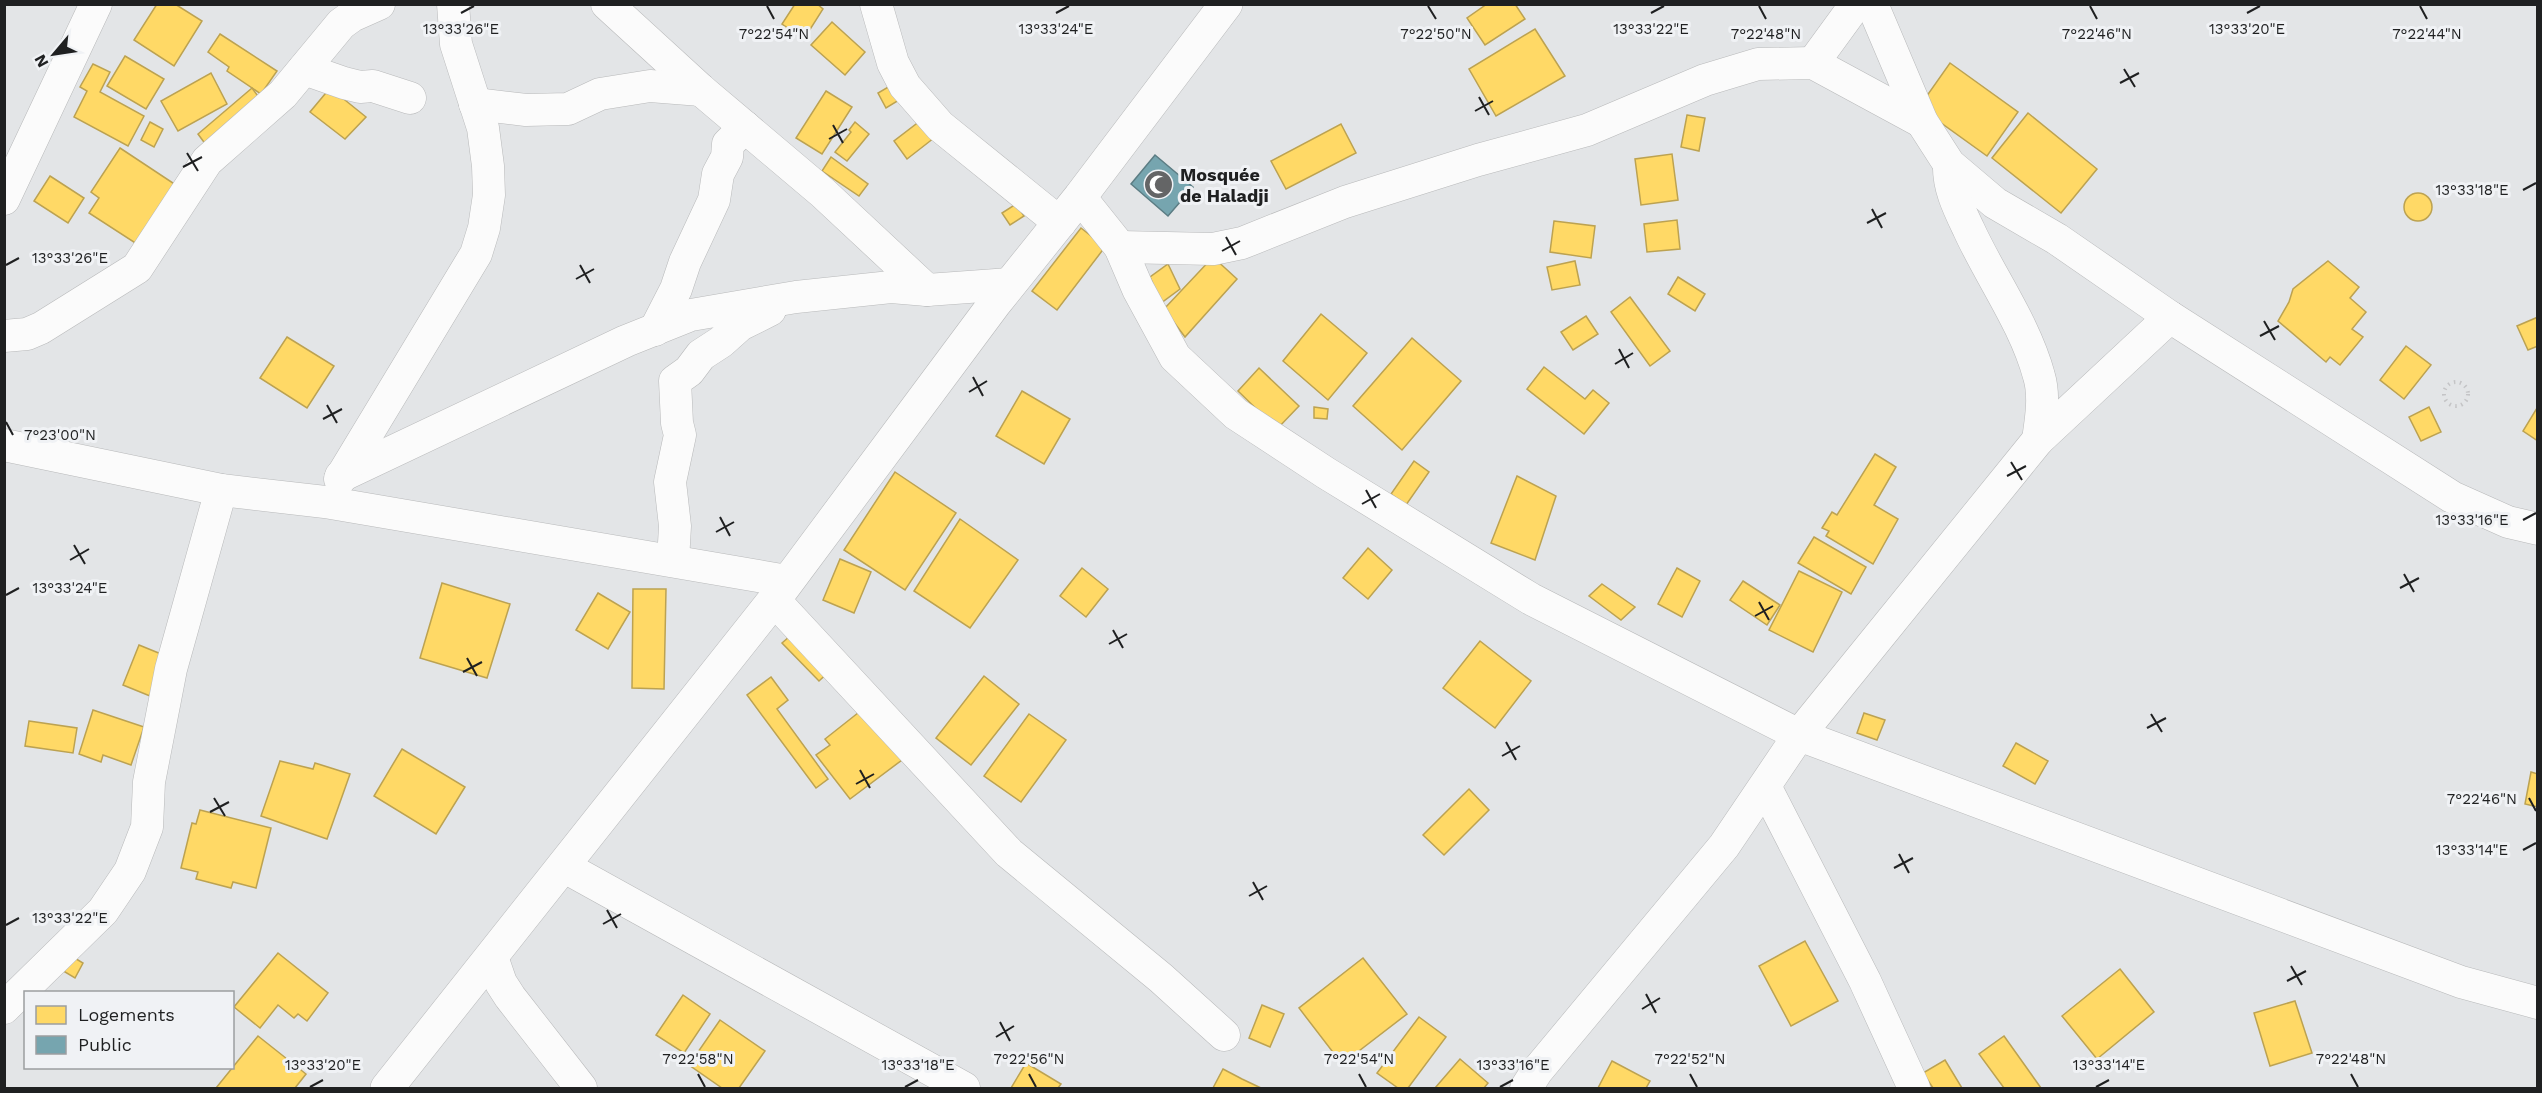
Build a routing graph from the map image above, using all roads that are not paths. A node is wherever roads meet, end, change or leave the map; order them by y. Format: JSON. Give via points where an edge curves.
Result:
{"nodes":[{"id":1,"x":96,"y":4,"type":"edge"},
{"id":2,"x":379,"y":4,"type":"edge"},
{"id":3,"x":453,"y":4,"type":"edge"},
{"id":4,"x":607,"y":4,"type":"edge"},
{"id":5,"x":876,"y":4,"type":"edge"},
{"id":6,"x":1226,"y":4,"type":"edge"},
{"id":7,"x":1856,"y":4,"type":"edge"},
{"id":8,"x":1872,"y":4,"type":"edge"},
{"id":9,"x":1813,"y":63,"type":"junction"},
{"id":10,"x":304,"y":69,"type":"junction"},
{"id":11,"x":701,"y":90,"type":"junction"},
{"id":12,"x":410,"y":98,"type":"dead end"},
{"id":13,"x":476,"y":104,"type":"junction"},
{"id":14,"x":1922,"y":122,"type":"junction"},
{"id":15,"x":745,"y":127,"type":"junction"},
{"id":16,"x":1949,"y":164,"type":"junction"},
{"id":17,"x":1080,"y":197,"type":"junction"},
{"id":18,"x":4,"y":199,"type":"edge"},
{"id":19,"x":1060,"y":222,"type":"junction"},
{"id":20,"x":1120,"y":247,"type":"junction"},
{"id":21,"x":1010,"y":284,"type":"junction"},
{"id":22,"x":927,"y":290,"type":"junction"},
{"id":23,"x":796,"y":297,"type":"junction"},
{"id":24,"x":2170,"y":317,"type":"junction"},
{"id":25,"x":655,"y":330,"type":"junction"},
{"id":26,"x":4,"y":336,"type":"edge"},
{"id":27,"x":2038,"y":440,"type":"junction"},
{"id":28,"x":4,"y":445,"type":"edge"},
{"id":29,"x":36,"y":452,"type":"junction"},
{"id":30,"x":4,"y":467,"type":"edge"},
{"id":31,"x":333,"y":489,"type":"junction"},
{"id":32,"x":221,"y":490,"type":"junction"},
{"id":33,"x":2538,"y":529,"type":"edge"},
{"id":34,"x":673,"y":561,"type":"junction"},
{"id":35,"x":781,"y":590,"type":"junction"},
{"id":36,"x":1798,"y":735,"type":"junction"},
{"id":37,"x":1766,"y":788,"type":"junction"},
{"id":38,"x":562,"y":866,"type":"junction"},
{"id":39,"x":492,"y":957,"type":"junction"},
{"id":40,"x":2538,"y":1003,"type":"edge"},
{"id":41,"x":4,"y":1008,"type":"edge"},
{"id":42,"x":1224,"y":1035,"type":"dead end"},
{"id":43,"x":964,"y":1088,"type":"edge"},
{"id":44,"x":387,"y":1089,"type":"edge"},
{"id":45,"x":581,"y":1089,"type":"edge"},
{"id":46,"x":1526,"y":1089,"type":"edge"},
{"id":47,"x":1914,"y":1089,"type":"edge"}],
"edges":[{"from":1,"to":18,"type":"street"},
{"from":2,"to":10,"type":"street","via":[[341,24]]},
{"from":3,"to":13,"type":"street","via":[[456,44]]},
{"from":4,"to":11,"type":"street"},
{"from":5,"to":19,"type":"street","via":[[893,63],[916,100],[940,126]]},
{"from":6,"to":17,"type":"street"},
{"from":7,"to":9,"type":"street"},
{"from":8,"to":14,"type":"street"},
{"from":9,"to":14,"type":"street"},
{"from":9,"to":20,"type":"street","via":[[1758,64],[1705,80],[1587,130],[1345,202],[1242,243],[1213,249]]},
{"from":10,"to":12,"type":"street"},
{"from":10,"to":26,"type":"street","via":[[283,94],[207,161],[137,268],[41,328]]},
{"from":11,"to":13,"type":"street","via":[[650,86],[600,94],[568,109],[526,110]]},
{"from":11,"to":15,"type":"street"},
{"from":13,"to":31,"type":"street","via":[[483,128],[489,195],[476,254]]},
{"from":14,"to":16,"type":"street"},
{"from":15,"to":22,"type":"street"},
{"from":15,"to":25,"type":"street","via":[[728,144],[714,200]]},
{"from":16,"to":24,"type":"street","via":[[1995,203],[2057,239]]},
{"from":16,"to":27,"type":"street","via":[[1955,201],[2017,321],[2039,377],[2042,406]]},
{"from":17,"to":19,"type":"street"},
{"from":17,"to":20,"type":"street"},
{"from":19,"to":21,"type":"street"},
{"from":20,"to":36,"type":"street","via":[[1175,357],[1236,414],[1531,599]]},
{"from":21,"to":22,"type":"street"},
{"from":21,"to":35,"type":"street"},
{"from":22,"to":23,"type":"street","via":[[891,287]]},
{"from":23,"to":25,"type":"street","via":[[691,315]]},
{"from":23,"to":34,"type":"street","via":[[740,325],[675,381],[680,435],[670,482],[675,526]]},
{"from":24,"to":27,"type":"street"},
{"from":24,"to":33,"type":"street","via":[[2452,497],[2508,522]]},
{"from":25,"to":31,"type":"street"},
{"from":27,"to":36,"type":"street"},
{"from":28,"to":29,"type":"street"},
{"from":29,"to":30,"type":"street"},
{"from":29,"to":32,"type":"street"},
{"from":31,"to":32,"type":"street"},
{"from":31,"to":34,"type":"street"},
{"from":32,"to":41,"type":"street","via":[[171,669],[149,782],[147,828],[130,871],[103,911]]},
{"from":34,"to":35,"type":"street"},
{"from":35,"to":38,"type":"street"},
{"from":35,"to":42,"type":"street","via":[[1009,853]]},
{"from":36,"to":37,"type":"street"},
{"from":36,"to":40,"type":"street","via":[[2461,982]]},
{"from":37,"to":46,"type":"street","via":[[1724,846]]},
{"from":37,"to":47,"type":"street","via":[[1865,981]]},
{"from":38,"to":39,"type":"street"},
{"from":38,"to":43,"type":"street"},
{"from":39,"to":44,"type":"street"},
{"from":39,"to":45,"type":"street","via":[[510,997]]}]}
